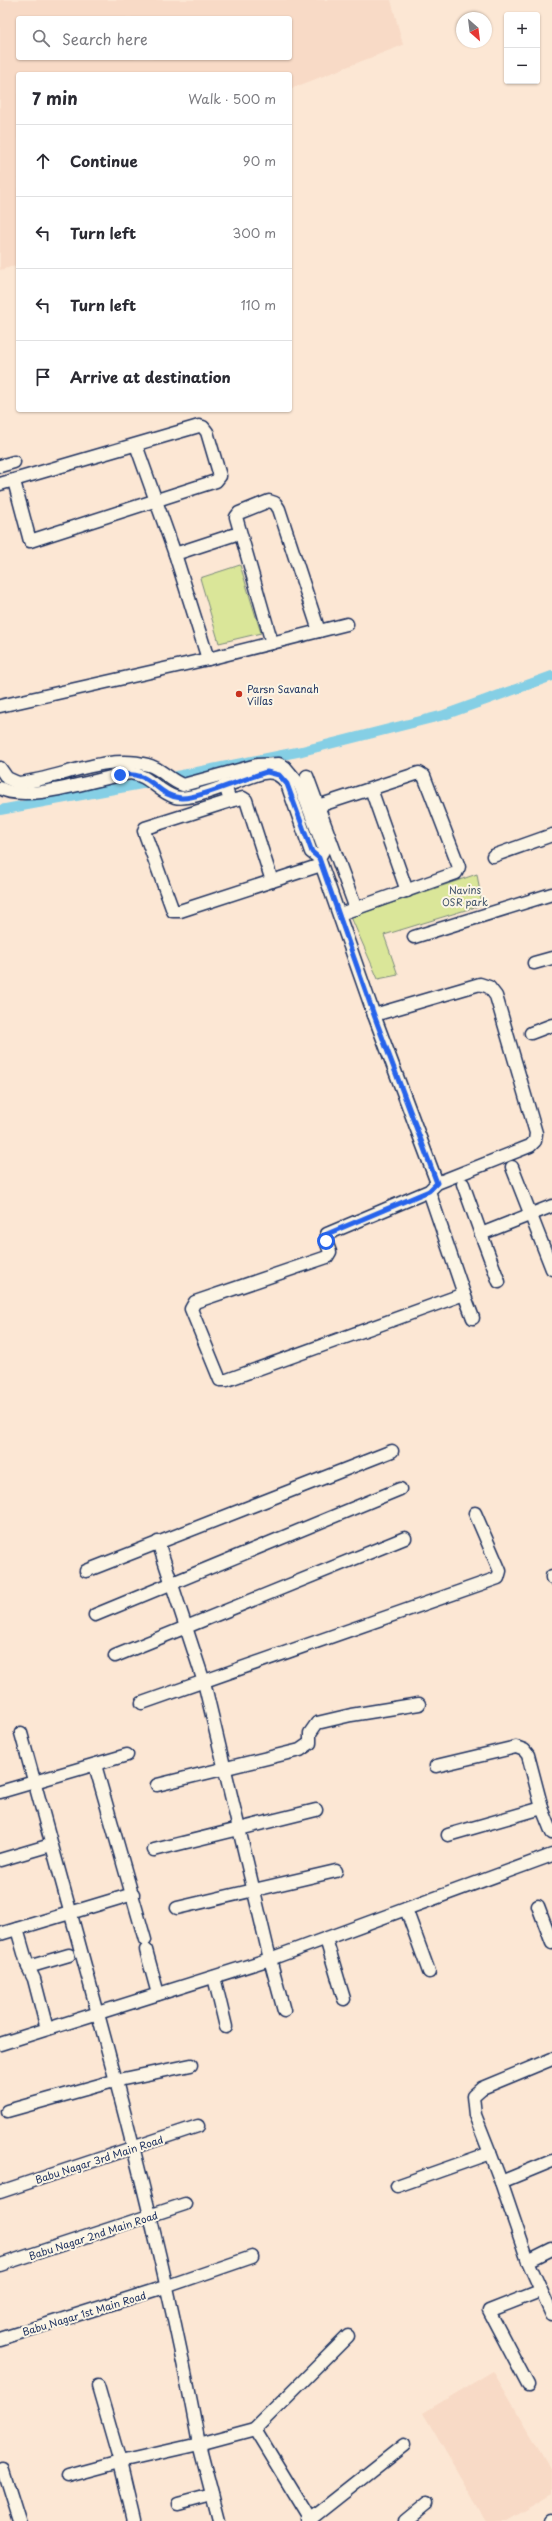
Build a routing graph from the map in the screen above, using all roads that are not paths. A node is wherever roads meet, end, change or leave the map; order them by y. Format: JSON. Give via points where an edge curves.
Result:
{"nodes":[{"id":1,"x":136,"y":445,"type":"junction"},
{"id":2,"x":14,"y":462,"type":"dead end"},
{"id":3,"x":0,"y":466,"type":"edge"},
{"id":4,"x":14,"y":481,"type":"junction"},
{"id":5,"x":0,"y":484,"type":"edge"},
{"id":6,"x":155,"y":500,"type":"junction"},
{"id":7,"x":233,"y":535,"type":"dead end"},
{"id":8,"x":174,"y":554,"type":"junction"},
{"id":9,"x":347,"y":624,"type":"dead end"},
{"id":10,"x":319,"y":631,"type":"junction"},
{"id":11,"x":272,"y":643,"type":"junction"},
{"id":12,"x":208,"y":659,"type":"junction"},
{"id":13,"x":0,"y":706,"type":"edge"},
{"id":14,"x":130,"y":768,"type":"junction"},
{"id":15,"x":262,"y":769,"type":"junction"},
{"id":16,"x":1,"y":771,"type":"edge"},
{"id":17,"x":287,"y":775,"type":"junction"},
{"id":18,"x":307,"y":776,"type":"dead end"},
{"id":19,"x":32,"y":780,"type":"junction"},
{"id":20,"x":183,"y":784,"type":"junction"},
{"id":21,"x":225,"y":785,"type":"junction"},
{"id":22,"x":0,"y":788,"type":"edge"},
{"id":23,"x":371,"y":789,"type":"junction"},
{"id":24,"x":34,"y":793,"type":"junction"},
{"id":25,"x":183,"y":798,"type":"junction"},
{"id":26,"x":230,"y":801,"type":"junction"},
{"id":27,"x":318,"y":806,"type":"junction"},
{"id":28,"x":315,"y":820,"type":"junction"},
{"id":29,"x":302,"y":825,"type":"junction"},
{"id":30,"x":552,"y":835,"type":"edge"},
{"id":31,"x":493,"y":856,"type":"dead end"},
{"id":32,"x":320,"y":861,"type":"junction"},
{"id":33,"x":272,"y":882,"type":"junction"},
{"id":34,"x":407,"y":891,"type":"junction"},
{"id":35,"x":552,"y":894,"type":"edge"},
{"id":36,"x":356,"y":908,"type":"junction"},
{"id":37,"x":340,"y":914,"type":"junction"},
{"id":38,"x":414,"y":937,"type":"dead end"},
{"id":39,"x":552,"y":958,"type":"edge"},
{"id":40,"x":534,"y":963,"type":"dead end"},
{"id":41,"x":374,"y":1015,"type":"junction"},
{"id":42,"x":552,"y":1025,"type":"edge"},
{"id":43,"x":531,"y":1033,"type":"dead end"},
{"id":44,"x":512,"y":1167,"type":"dead end"},
{"id":45,"x":463,"y":1184,"type":"dead end"},
{"id":46,"x":433,"y":1187,"type":"junction"},
{"id":47,"x":552,"y":1206,"type":"edge"},
{"id":48,"x":529,"y":1215,"type":"junction"},
{"id":49,"x":481,"y":1234,"type":"junction"},
{"id":50,"x":552,"y":1269,"type":"edge"},
{"id":51,"x":499,"y":1282,"type":"dead end"},
{"id":52,"x":464,"y":1294,"type":"junction"},
{"id":53,"x":473,"y":1318,"type":"dead end"},
{"id":54,"x":392,"y":1451,"type":"dead end"},
{"id":55,"x":400,"y":1489,"type":"dead end"},
{"id":56,"x":475,"y":1513,"type":"dead end"},
{"id":57,"x":405,"y":1538,"type":"dead end"},
{"id":58,"x":158,"y":1542,"type":"junction"},
{"id":59,"x":86,"y":1571,"type":"dead end"},
{"id":60,"x":170,"y":1583,"type":"junction"},
{"id":61,"x":95,"y":1615,"type":"dead end"},
{"id":62,"x":187,"y":1626,"type":"junction"},
{"id":63,"x":115,"y":1656,"type":"dead end"},
{"id":64,"x":204,"y":1682,"type":"junction"},
{"id":65,"x":142,"y":1703,"type":"dead end"},
{"id":66,"x":419,"y":1704,"type":"dead end"},
{"id":67,"x":21,"y":1734,"type":"dead end"},
{"id":68,"x":127,"y":1756,"type":"dead end"},
{"id":69,"x":96,"y":1764,"type":"junction"},
{"id":70,"x":436,"y":1766,"type":"dead end"},
{"id":71,"x":223,"y":1768,"type":"junction"},
{"id":72,"x":34,"y":1783,"type":"junction"},
{"id":73,"x":157,"y":1785,"type":"dead end"},
{"id":74,"x":0,"y":1792,"type":"edge"},
{"id":75,"x":542,"y":1808,"type":"junction"},
{"id":76,"x":316,"y":1810,"type":"dead end"},
{"id":77,"x":238,"y":1829,"type":"junction"},
{"id":78,"x":552,"y":1833,"type":"edge"},
{"id":79,"x":448,"y":1835,"type":"dead end"},
{"id":80,"x":51,"y":1845,"type":"junction"},
{"id":81,"x":154,"y":1850,"type":"dead end"},
{"id":82,"x":552,"y":1855,"type":"edge"},
{"id":83,"x":0,"y":1860,"type":"edge"},
{"id":84,"x":336,"y":1871,"type":"dead end"},
{"id":85,"x":253,"y":1889,"type":"junction"},
{"id":86,"x":133,"y":1894,"type":"junction"},
{"id":87,"x":538,"y":1906,"type":"dead end"},
{"id":88,"x":177,"y":1908,"type":"dead end"},
{"id":89,"x":406,"y":1909,"type":"junction"},
{"id":90,"x":71,"y":1913,"type":"junction"},
{"id":91,"x":17,"y":1929,"type":"junction"},
{"id":92,"x":0,"y":1934,"type":"edge"},
{"id":93,"x":326,"y":1939,"type":"junction"},
{"id":94,"x":552,"y":1943,"type":"edge"},
{"id":95,"x":69,"y":1955,"type":"dead end"},
{"id":96,"x":270,"y":1959,"type":"junction"},
{"id":97,"x":28,"y":1967,"type":"junction"},
{"id":98,"x":429,"y":1972,"type":"dead end"},
{"id":99,"x":214,"y":1977,"type":"junction"},
{"id":100,"x":158,"y":1994,"type":"junction"},
{"id":101,"x":344,"y":1998,"type":"dead end"},
{"id":102,"x":284,"y":2011,"type":"dead end"},
{"id":103,"x":96,"y":2013,"type":"junction"},
{"id":104,"x":47,"y":2028,"type":"junction"},
{"id":105,"x":226,"y":2028,"type":"dead end"},
{"id":106,"x":0,"y":2044,"type":"edge"},
{"id":107,"x":552,"y":2059,"type":"edge"},
{"id":108,"x":191,"y":2065,"type":"dead end"},
{"id":109,"x":114,"y":2081,"type":"junction"},
{"id":110,"x":7,"y":2111,"type":"dead end"},
{"id":111,"x":198,"y":2126,"type":"dead end"},
{"id":112,"x":132,"y":2148,"type":"junction"},
{"id":113,"x":490,"y":2154,"type":"junction"},
{"id":114,"x":552,"y":2161,"type":"edge"},
{"id":115,"x":501,"y":2182,"type":"junction"},
{"id":116,"x":397,"y":2186,"type":"dead end"},
{"id":117,"x":0,"y":2192,"type":"edge"},
{"id":118,"x":185,"y":2204,"type":"dead end"},
{"id":119,"x":150,"y":2216,"type":"junction"},
{"id":120,"x":552,"y":2249,"type":"edge"},
{"id":121,"x":252,"y":2256,"type":"dead end"},
{"id":122,"x":528,"y":2261,"type":"junction"},
{"id":123,"x":0,"y":2266,"type":"edge"},
{"id":124,"x":168,"y":2286,"type":"junction"},
{"id":125,"x":540,"y":2290,"type":"junction"},
{"id":126,"x":552,"y":2315,"type":"edge"},
{"id":127,"x":348,"y":2336,"type":"dead end"},
{"id":128,"x":0,"y":2339,"type":"edge"},
{"id":129,"x":528,"y":2385,"type":"dead end"},
{"id":130,"x":98,"y":2386,"type":"dead end"},
{"id":131,"x":255,"y":2429,"type":"junction"},
{"id":132,"x":199,"y":2444,"type":"junction"},
{"id":133,"x":404,"y":2444,"type":"dead end"},
{"id":134,"x":120,"y":2462,"type":"junction"},
{"id":135,"x":3,"y":2470,"type":"dead end"},
{"id":136,"x":68,"y":2476,"type":"dead end"},
{"id":137,"x":212,"y":2495,"type":"junction"},
{"id":138,"x":428,"y":2502,"type":"dead end"},
{"id":139,"x":178,"y":2504,"type":"dead end"},
{"id":140,"x":19,"y":2521,"type":"edge"},
{"id":141,"x":133,"y":2521,"type":"edge"},
{"id":142,"x":219,"y":2521,"type":"edge"},
{"id":143,"x":310,"y":2521,"type":"edge"},
{"id":144,"x":405,"y":2521,"type":"edge"}],
"edges":[{"from":1,"to":4,"type":"street"},
{"from":1,"to":6,"type":"street"},
{"from":1,"to":6,"type":"street","via":[[199,426],[206,432],[220,476],[219,480]]},
{"from":2,"to":3,"type":"street"},
{"from":4,"to":5,"type":"street"},
{"from":4,"to":6,"type":"street","via":[[30,541]]},
{"from":6,"to":8,"type":"street"},
{"from":7,"to":8,"type":"street"},
{"from":8,"to":12,"type":"street"},
{"from":9,"to":10,"type":"street"},
{"from":10,"to":11,"type":"street"},
{"from":10,"to":11,"type":"street","via":[[279,509],[275,503],[269,501],[239,513],[236,519]]},
{"from":11,"to":12,"type":"street"},
{"from":12,"to":13,"type":"street"},
{"from":14,"to":19,"type":"street","via":[[108,764]]},
{"from":14,"to":20,"type":"street","via":[[150,765]]},
{"from":14,"to":24,"type":"street"},
{"from":14,"to":25,"type":"street","via":[[168,794]]},
{"from":15,"to":17,"type":"street"},
{"from":15,"to":20,"type":"street"},
{"from":15,"to":21,"type":"street"},
{"from":16,"to":19,"type":"street","via":[[12,781]]},
{"from":17,"to":28,"type":"street","via":[[300,785]]},
{"from":17,"to":29,"type":"street"},
{"from":18,"to":27,"type":"street"},
{"from":19,"to":24,"type":"street"},
{"from":20,"to":25,"type":"street"},
{"from":21,"to":25,"type":"street"},
{"from":21,"to":26,"type":"street"},
{"from":22,"to":24,"type":"street","via":[[12,794]]},
{"from":23,"to":27,"type":"street"},
{"from":23,"to":34,"type":"street"},
{"from":23,"to":34,"type":"street","via":[[419,773],[424,776],[455,853],[459,867],[456,873]]},
{"from":26,"to":33,"type":"street","via":[[240,798],[246,800]]},
{"from":26,"to":33,"type":"street","via":[[145,828],[170,906],[173,911],[180,911]]},
{"from":27,"to":36,"type":"street"},
{"from":28,"to":29,"type":"street"},
{"from":28,"to":32,"type":"street","via":[[324,848]]},
{"from":29,"to":32,"type":"street","via":[[312,852]]},
{"from":30,"to":31,"type":"street"},
{"from":32,"to":33,"type":"street"},
{"from":32,"to":37,"type":"street"},
{"from":34,"to":36,"type":"street"},
{"from":35,"to":38,"type":"street"},
{"from":36,"to":37,"type":"street"},
{"from":37,"to":41,"type":"street"},
{"from":39,"to":40,"type":"street"},
{"from":41,"to":46,"type":"street"},
{"from":41,"to":46,"type":"street","via":[[480,984],[489,987],[496,996],[536,1140],[530,1146]]},
{"from":42,"to":43,"type":"street"},
{"from":44,"to":48,"type":"street"},
{"from":45,"to":49,"type":"street"},
{"from":46,"to":52,"type":"street"},
{"from":46,"to":52,"type":"street","via":[[327,1234],[326,1241],[330,1252],[328,1256],[195,1302],[191,1309],[217,1376],[220,1380],[227,1380]]},
{"from":47,"to":48,"type":"street"},
{"from":48,"to":49,"type":"street"},
{"from":48,"to":50,"type":"street"},
{"from":49,"to":51,"type":"street"},
{"from":52,"to":53,"type":"street"},
{"from":54,"to":58,"type":"street"},
{"from":55,"to":60,"type":"street"},
{"from":56,"to":64,"type":"street","via":[[500,1571],[498,1578]]},
{"from":57,"to":62,"type":"street"},
{"from":58,"to":59,"type":"street"},
{"from":58,"to":60,"type":"street"},
{"from":60,"to":61,"type":"street"},
{"from":60,"to":62,"type":"street"},
{"from":62,"to":63,"type":"street"},
{"from":62,"to":64,"type":"street"},
{"from":64,"to":65,"type":"street"},
{"from":64,"to":71,"type":"street"},
{"from":66,"to":71,"type":"street","via":[[317,1723],[312,1728],[310,1744],[306,1748]]},
{"from":67,"to":72,"type":"street"},
{"from":68,"to":69,"type":"street"},
{"from":69,"to":72,"type":"street"},
{"from":69,"to":86,"type":"street"},
{"from":70,"to":75,"type":"street","via":[[516,1747],[524,1750],[528,1755]]},
{"from":71,"to":73,"type":"street"},
{"from":71,"to":77,"type":"street"},
{"from":72,"to":74,"type":"street"},
{"from":72,"to":80,"type":"street"},
{"from":75,"to":78,"type":"street"},
{"from":75,"to":79,"type":"street"},
{"from":76,"to":77,"type":"street"},
{"from":77,"to":81,"type":"street"},
{"from":77,"to":85,"type":"street"},
{"from":80,"to":83,"type":"street"},
{"from":80,"to":90,"type":"street"},
{"from":82,"to":89,"type":"street"},
{"from":84,"to":85,"type":"street"},
{"from":85,"to":88,"type":"street"},
{"from":85,"to":96,"type":"street"},
{"from":86,"to":90,"type":"street"},
{"from":86,"to":100,"type":"street"},
{"from":87,"to":94,"type":"street"},
{"from":89,"to":93,"type":"street"},
{"from":89,"to":98,"type":"street"},
{"from":90,"to":91,"type":"street"},
{"from":90,"to":103,"type":"street"},
{"from":91,"to":92,"type":"street"},
{"from":91,"to":97,"type":"street"},
{"from":93,"to":96,"type":"street"},
{"from":93,"to":101,"type":"street"},
{"from":95,"to":97,"type":"street"},
{"from":96,"to":99,"type":"street"},
{"from":96,"to":102,"type":"street"},
{"from":97,"to":104,"type":"street","via":[[34,1979]]},
{"from":99,"to":100,"type":"street"},
{"from":99,"to":105,"type":"street"},
{"from":100,"to":103,"type":"street"},
{"from":103,"to":104,"type":"street"},
{"from":103,"to":109,"type":"street"},
{"from":104,"to":106,"type":"street"},
{"from":107,"to":113,"type":"street","via":[[482,2088],[473,2096],[475,2115]]},
{"from":108,"to":109,"type":"street"},
{"from":109,"to":110,"type":"street"},
{"from":109,"to":112,"type":"street"},
{"from":111,"to":112,"type":"street","name":"Babu Nagar 3rd Main Road"},
{"from":112,"to":117,"type":"street","name":"Babu Nagar 3rd Main Road"},
{"from":112,"to":119,"type":"street"},
{"from":113,"to":115,"type":"street"},
{"from":113,"to":116,"type":"street"},
{"from":114,"to":115,"type":"street"},
{"from":115,"to":122,"type":"street"},
{"from":118,"to":119,"type":"street","name":"Babu Nagar 2nd Main Road"},
{"from":119,"to":123,"type":"street","name":"Babu Nagar 2nd Main Road"},
{"from":119,"to":124,"type":"street"},
{"from":120,"to":122,"type":"street"},
{"from":121,"to":124,"type":"street","name":"Babu Nagar 1st Main Road"},
{"from":122,"to":125,"type":"street"},
{"from":124,"to":128,"type":"street","name":"Babu Nagar 1st Main Road"},
{"from":124,"to":132,"type":"street"},
{"from":125,"to":126,"type":"street"},
{"from":125,"to":129,"type":"street","via":[[489,2311]]},
{"from":127,"to":131,"type":"street"},
{"from":130,"to":134,"type":"street"},
{"from":131,"to":132,"type":"street"},
{"from":131,"to":143,"type":"street"},
{"from":132,"to":134,"type":"street"},
{"from":132,"to":137,"type":"street"},
{"from":133,"to":143,"type":"street"},
{"from":134,"to":136,"type":"street"},
{"from":134,"to":141,"type":"street"},
{"from":135,"to":140,"type":"street"},
{"from":137,"to":139,"type":"street"},
{"from":137,"to":142,"type":"street"},
{"from":138,"to":144,"type":"street"}]}
